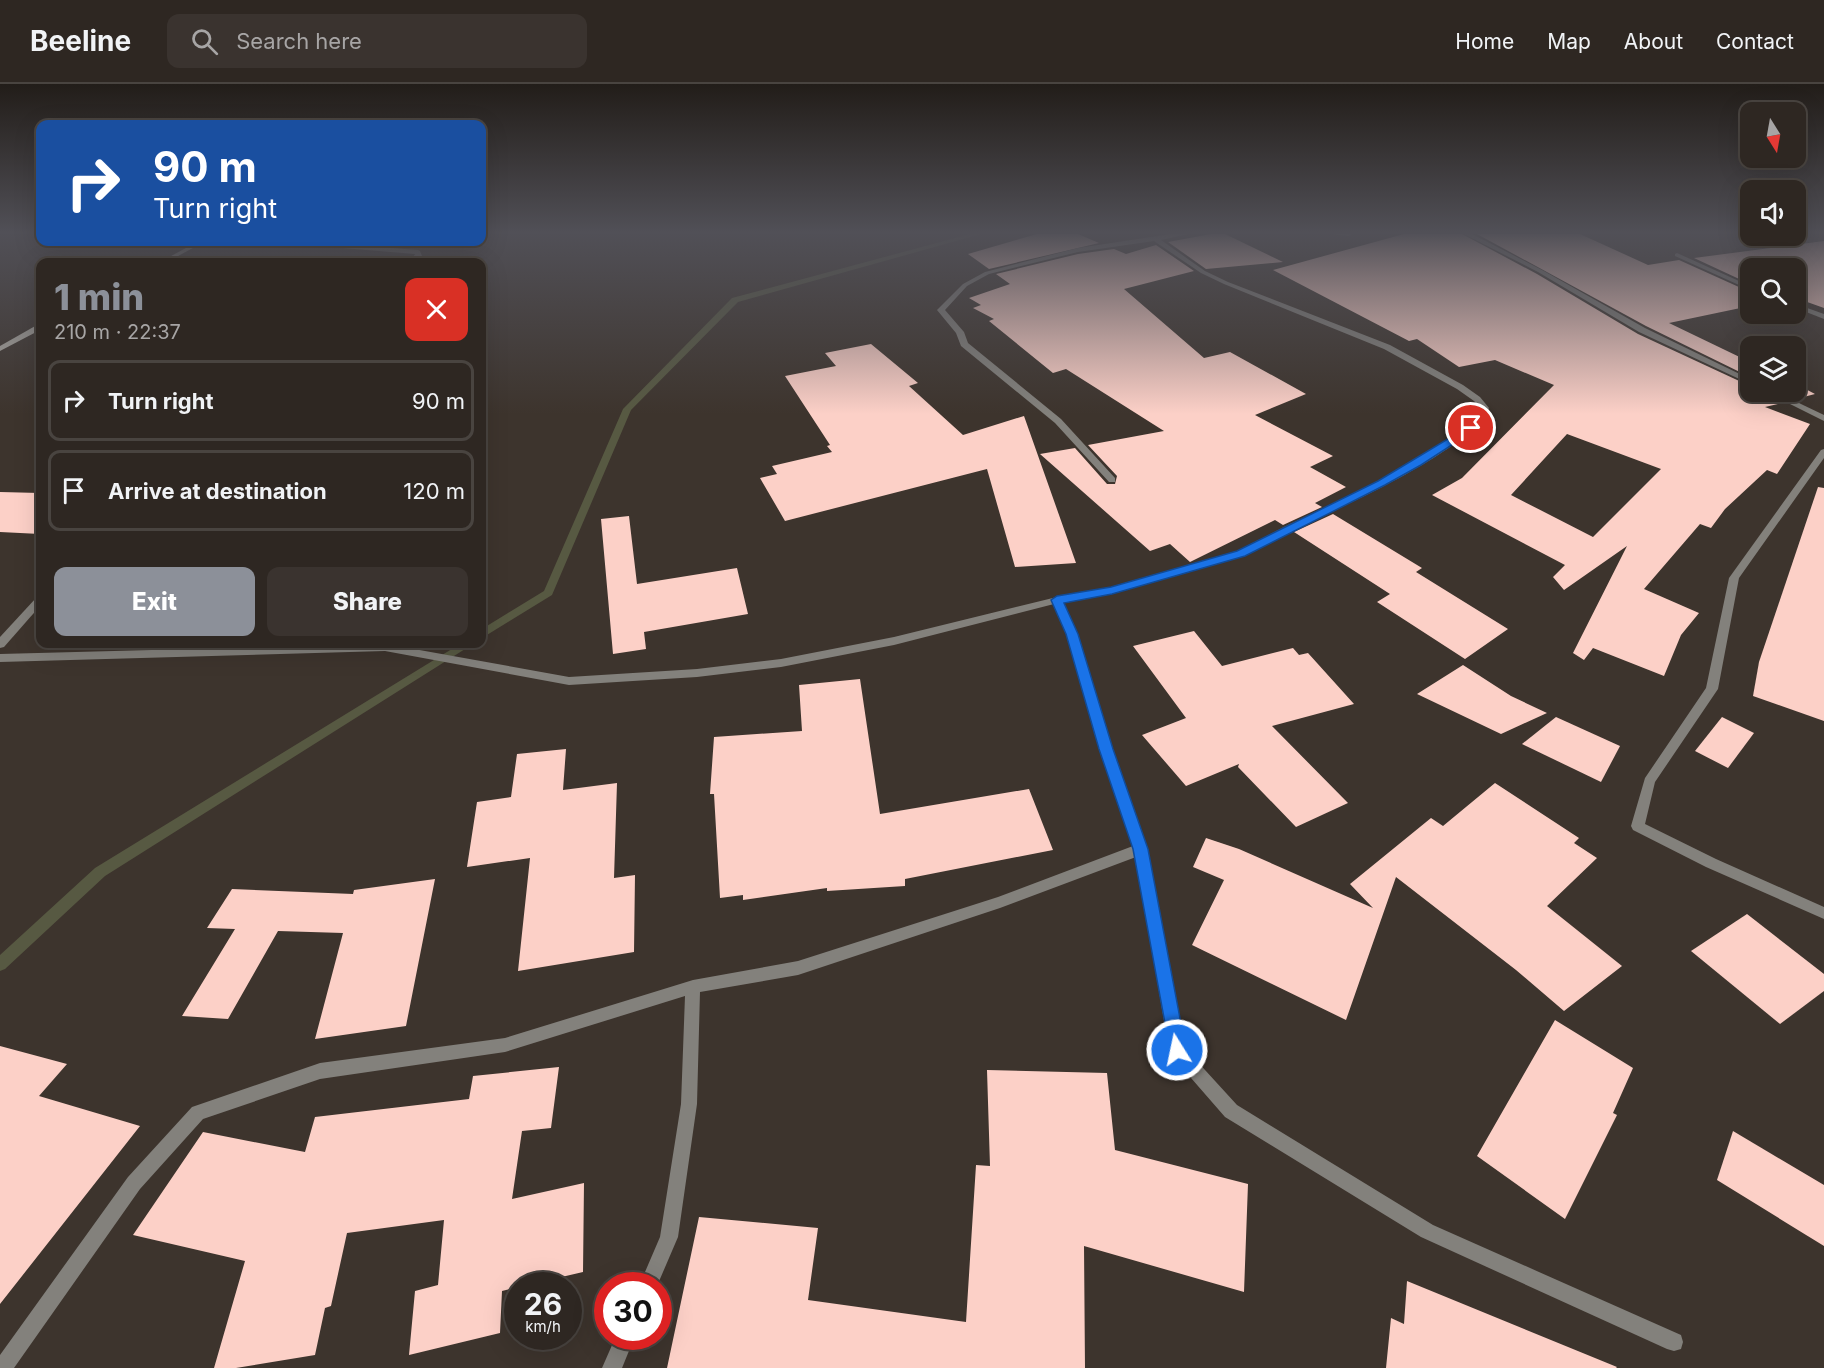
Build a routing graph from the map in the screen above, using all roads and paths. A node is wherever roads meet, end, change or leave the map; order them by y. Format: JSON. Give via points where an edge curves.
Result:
{"nodes":[{"id":1,"x":956,"y":294,"type":"edge"},
{"id":2,"x":1253,"y":294,"type":"edge"},
{"id":3,"x":1580,"y":294,"type":"edge"},
{"id":4,"x":1806,"y":310,"type":"edge"},
{"id":5,"x":1824,"y":317,"type":"edge"},
{"id":6,"x":36,"y":329,"type":"edge"},
{"id":7,"x":0,"y":348,"type":"edge"},
{"id":8,"x":1740,"y":377,"type":"edge"},
{"id":9,"x":1791,"y":402,"type":"edge"},
{"id":10,"x":1824,"y":418,"type":"edge"},
{"id":11,"x":1824,"y":452,"type":"edge"},
{"id":12,"x":1112,"y":480,"type":"dead end"},
{"id":13,"x":1057,"y":600,"type":"junction"},
{"id":14,"x":36,"y":604,"type":"edge"},
{"id":15,"x":0,"y":644,"type":"edge"},
{"id":16,"x":350,"y":648,"type":"edge"},
{"id":17,"x":390,"y":648,"type":"edge"},
{"id":18,"x":0,"y":658,"type":"edge"},
{"id":19,"x":1141,"y":849,"type":"junction"},
{"id":20,"x":1824,"y":913,"type":"edge"},
{"id":21,"x":693,"y":987,"type":"junction"},
{"id":22,"x":654,"y":1272,"type":"edge"},
{"id":23,"x":1674,"y":1342,"type":"dead end"},
{"id":24,"x":620,"y":1350,"type":"edge"},
{"id":25,"x":4,"y":1366,"type":"dead end"},
{"id":26,"x":612,"y":1368,"type":"edge"}],
"edges":[{"from":1,"to":12,"type":"street","via":[[941,310],[960,332],[964,344],[1058,421]]},
{"from":2,"to":13,"type":"street","via":[[1387,347],[1477,399],[1485,408],[1482,415],[1471,428],[1418,463],[1241,553],[1112,590]]},
{"from":3,"to":8,"type":"street","via":[[1642,330]]},
{"from":4,"to":5,"type":"street"},
{"from":6,"to":7,"type":"street"},
{"from":9,"to":10,"type":"street"},
{"from":11,"to":20,"type":"street","via":[[1734,578],[1712,689],[1649,781],[1638,826]]},
{"from":13,"to":17,"type":"street","via":[[781,663],[697,673],[569,681]]},
{"from":13,"to":19,"type":"street","via":[[1072,634]]},
{"from":14,"to":15,"type":"street"},
{"from":16,"to":18,"type":"street"},
{"from":19,"to":21,"type":"street","via":[[1000,902],[798,968]]},
{"from":19,"to":23,"type":"street","via":[[1177,1050],[1231,1111],[1427,1231]]},
{"from":21,"to":22,"type":"street","via":[[689,1104],[669,1238]]},
{"from":21,"to":25,"type":"street","via":[[505,1045],[320,1071],[198,1113],[134,1183]]},
{"from":24,"to":26,"type":"street"}]}
